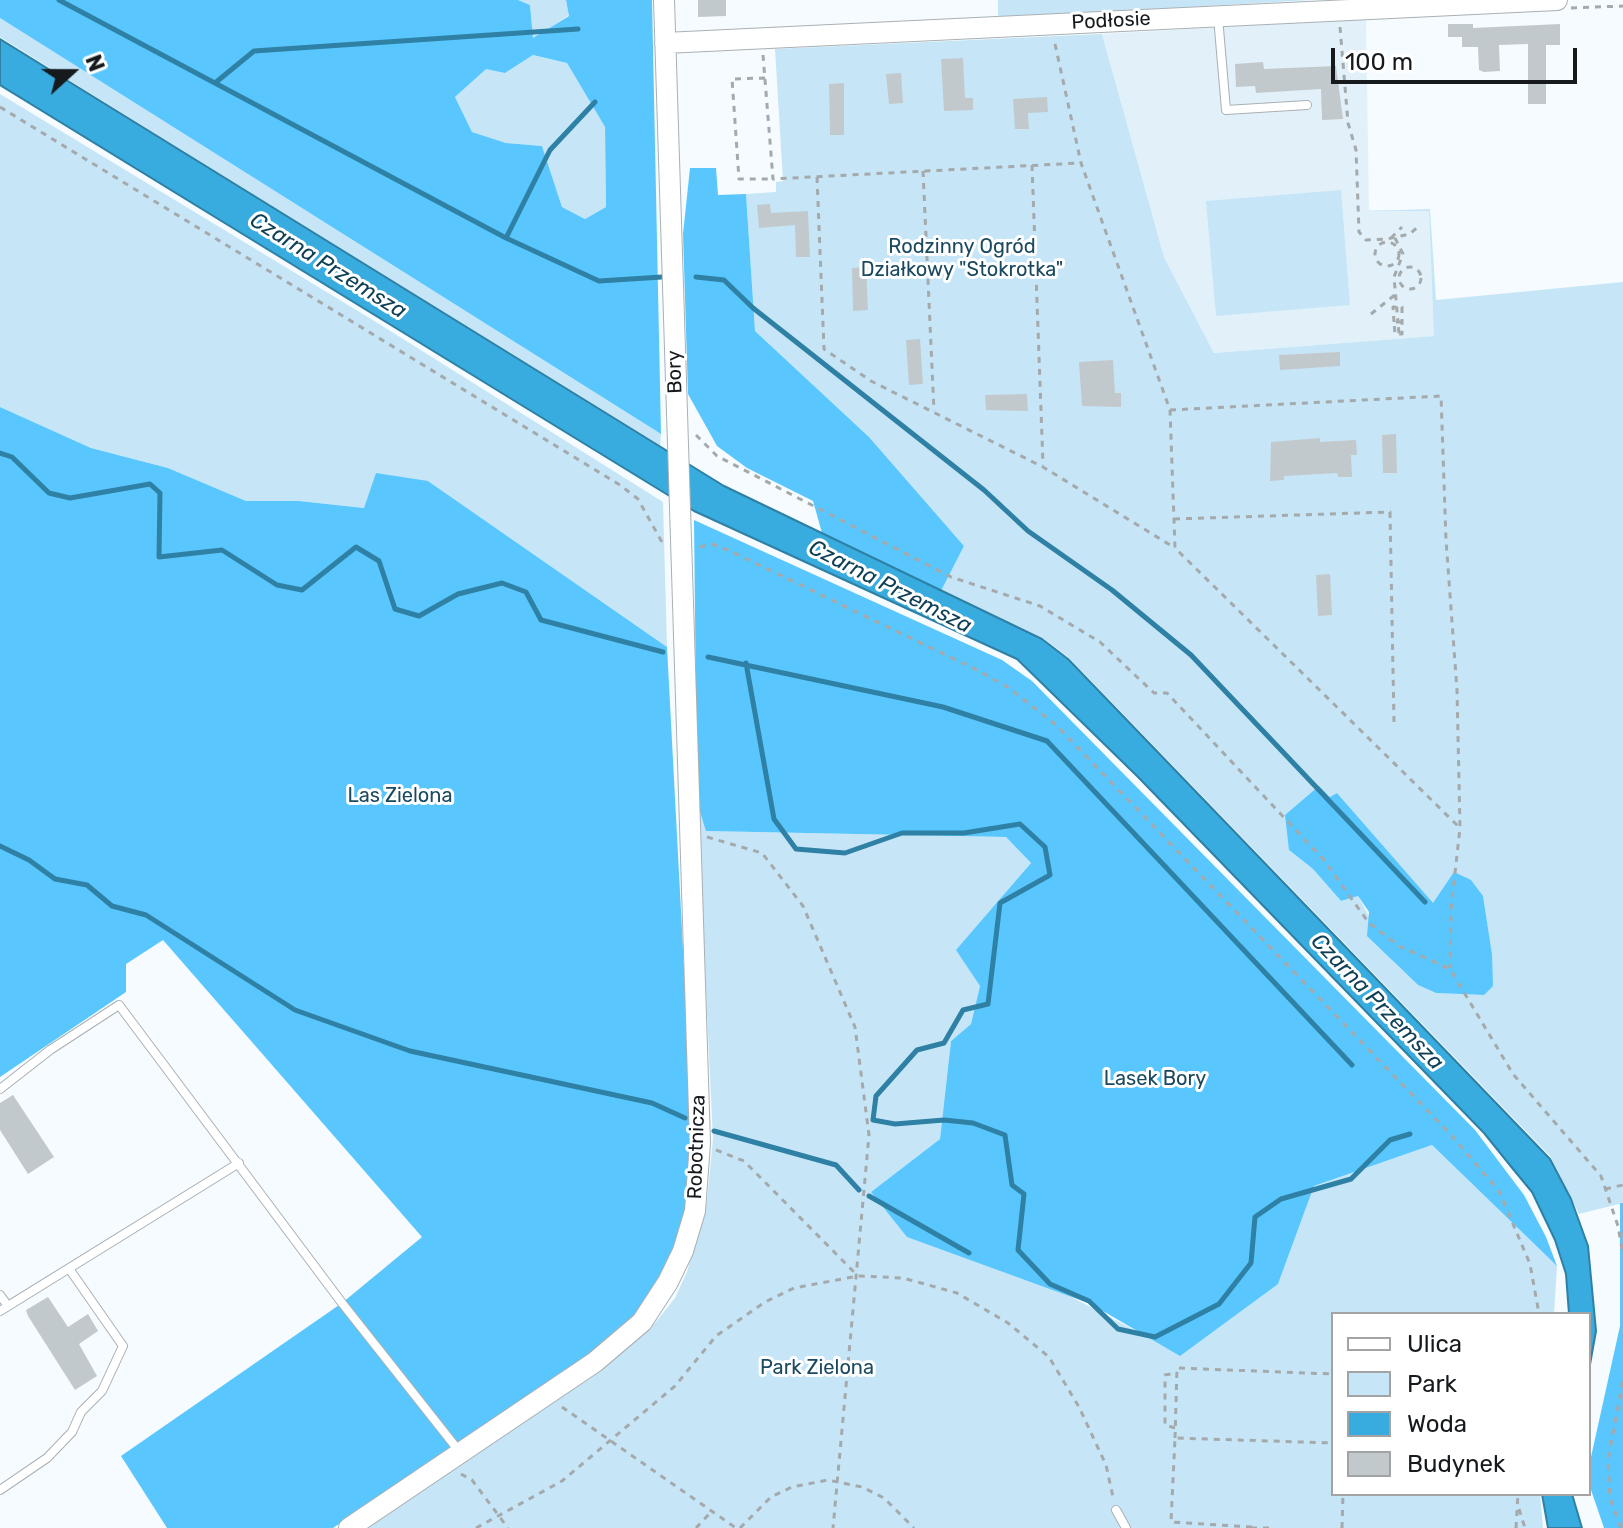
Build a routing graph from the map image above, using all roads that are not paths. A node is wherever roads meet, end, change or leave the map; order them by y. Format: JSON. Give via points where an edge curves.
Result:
{"nodes":[{"id":1,"x":664,"y":0,"type":"edge"},
{"id":2,"x":1557,"y":0,"type":"edge"},
{"id":3,"x":1218,"y":16,"type":"junction"},
{"id":4,"x":665,"y":43,"type":"junction"},
{"id":5,"x":1307,"y":105,"type":"dead end"},
{"id":6,"x":688,"y":745,"type":"joint"},
{"id":7,"x":0,"y":1089,"type":"edge"},
{"id":8,"x":239,"y":1163,"type":"junction"},
{"id":9,"x":70,"y":1270,"type":"junction"},
{"id":10,"x":0,"y":1295,"type":"edge"},
{"id":11,"x":4,"y":1309,"type":"edge"},
{"id":12,"x":454,"y":1456,"type":"junction"},
{"id":13,"x":0,"y":1490,"type":"edge"},
{"id":14,"x":1116,"y":1510,"type":"road end"},
{"id":15,"x":349,"y":1528,"type":"edge"},
{"id":16,"x":1126,"y":1528,"type":"edge"}],
"edges":[{"from":1,"to":4,"type":"street","name":"Bory"},
{"from":2,"to":3,"type":"street","name":"Podłosie"},
{"from":3,"to":4,"type":"street","name":"Podłosie"},
{"from":3,"to":5,"type":"lane","via":[[1226,110]]},
{"from":4,"to":6,"type":"street","name":"Bory"},
{"from":6,"to":12,"type":"street","name":"Robotnicza","via":[[700,1143],[691,1228],[661,1296],[642,1322],[611,1350]]},
{"from":7,"to":8,"type":"lane","via":[[119,1005]]},
{"from":8,"to":9,"type":"lane"},
{"from":8,"to":12,"type":"lane"},
{"from":9,"to":11,"type":"lane"},
{"from":9,"to":13,"type":"lane","via":[[123,1346],[102,1391],[81,1412],[72,1432],[47,1458]]},
{"from":10,"to":11,"type":"lane"},
{"from":12,"to":15,"type":"street","name":"Robotnicza"},
{"from":14,"to":16,"type":"lane"}]}
